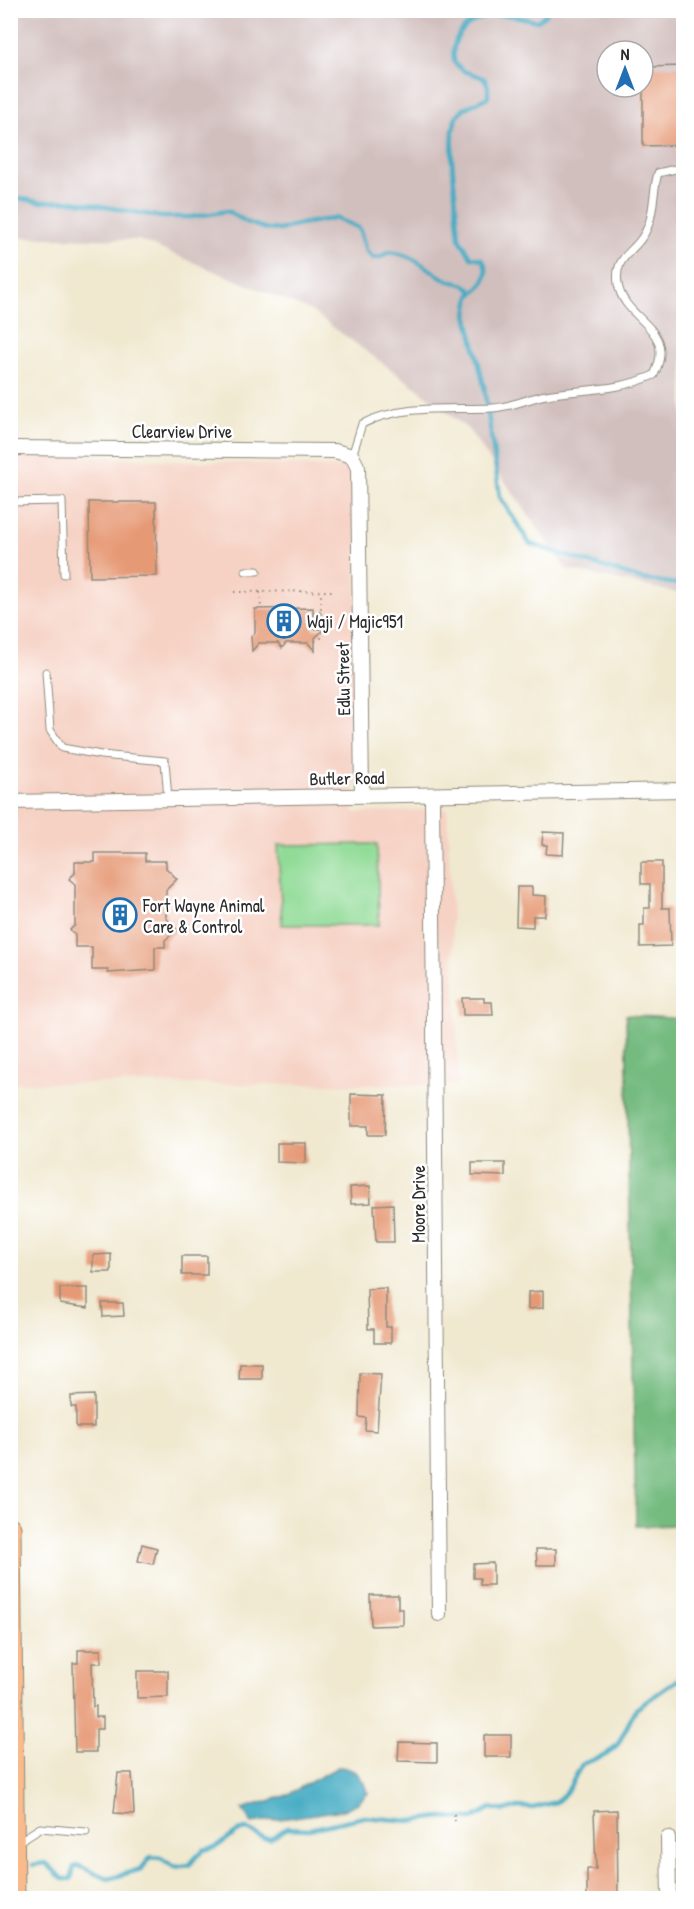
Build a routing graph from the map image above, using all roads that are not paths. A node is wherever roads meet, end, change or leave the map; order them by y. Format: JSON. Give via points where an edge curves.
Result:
{"nodes":[{"id":1,"x":684,"y":167,"type":"edge"},
{"id":2,"x":10,"y":448,"type":"edge"},
{"id":3,"x":352,"y":456,"type":"junction"},
{"id":4,"x":10,"y":502,"type":"edge"},
{"id":5,"x":246,"y":570,"type":"dead end"},
{"id":6,"x":257,"y":570,"type":"dead end"},
{"id":7,"x":64,"y":574,"type":"dead end"},
{"id":8,"x":46,"y":672,"type":"dead end"},
{"id":9,"x":684,"y":790,"type":"edge"},
{"id":10,"x":362,"y":795,"type":"junction"},
{"id":11,"x":432,"y":795,"type":"junction"},
{"id":12,"x":168,"y":799,"type":"junction"},
{"id":13,"x":10,"y":802,"type":"edge"},
{"id":14,"x":10,"y":1528,"type":"edge"},
{"id":15,"x":439,"y":1614,"type":"dead end"},
{"id":16,"x":86,"y":1832,"type":"dead end"},
{"id":17,"x":668,"y":1838,"type":"dead end"},
{"id":18,"x":13,"y":1849,"type":"junction"},
{"id":19,"x":14,"y":1899,"type":"edge"},
{"id":20,"x":669,"y":1899,"type":"edge"}],
"edges":[{"from":1,"to":3,"type":"lane","via":[[658,173],[652,213],[643,237],[620,262],[618,284],[627,305],[658,336],[660,363],[654,375],[619,387],[548,395],[497,408],[378,416],[362,424]]},
{"from":2,"to":3,"type":"street","name":"Clearview Drive","via":[[335,451]]},
{"from":3,"to":10,"type":"street","name":"Edlu Street","via":[[358,468]]},
{"from":4,"to":7,"type":"lane","via":[[62,501]]},
{"from":5,"to":6,"type":"lane"},
{"from":8,"to":12,"type":"lane","via":[[50,730],[62,748],[165,761]]},
{"from":9,"to":11,"type":"street","name":"Butler Road"},
{"from":10,"to":11,"type":"street","name":"Butler Road"},
{"from":10,"to":12,"type":"street","name":"Butler Road"},
{"from":11,"to":15,"type":"street","name":"Moore Drive"},
{"from":12,"to":13,"type":"street","name":"Butler Road"},
{"from":14,"to":18,"type":"main road"},
{"from":16,"to":18,"type":"lane","via":[[40,1828],[22,1838]]},
{"from":17,"to":20,"type":"street"},
{"from":18,"to":19,"type":"main road"}]}
